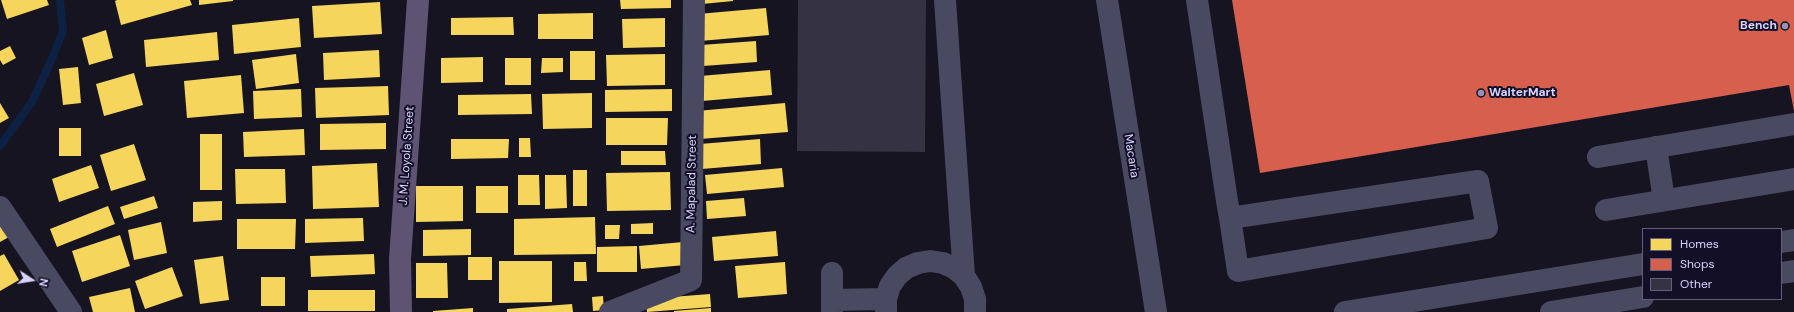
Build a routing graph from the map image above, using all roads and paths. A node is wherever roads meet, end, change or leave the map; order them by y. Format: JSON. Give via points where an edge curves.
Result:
{"nodes":[{"id":1,"x":418,"y":0,"type":"edge"},
{"id":2,"x":694,"y":0,"type":"edge"},
{"id":3,"x":945,"y":0,"type":"edge"},
{"id":4,"x":1107,"y":0,"type":"edge"},
{"id":5,"x":1197,"y":0,"type":"edge"},
{"id":6,"x":1794,"y":124,"type":"edge"},
{"id":7,"x":1656,"y":147,"type":"junction"},
{"id":8,"x":1598,"y":157,"type":"dead end"},
{"id":9,"x":1794,"y":178,"type":"edge"},
{"id":10,"x":1664,"y":200,"type":"junction"},
{"id":11,"x":0,"y":207,"type":"edge"},
{"id":12,"x":1606,"y":210,"type":"dead end"},
{"id":13,"x":1230,"y":218,"type":"junction"},
{"id":14,"x":1794,"y":240,"type":"edge"},
{"id":15,"x":1782,"y":242,"type":"edge"},
{"id":16,"x":1642,"y":264,"type":"edge"},
{"id":17,"x":1616,"y":269,"type":"junction"},
{"id":18,"x":1794,"y":271,"type":"edge"},
{"id":19,"x":832,"y":273,"type":"dead end"},
{"id":20,"x":1782,"y":274,"type":"edge"},
{"id":21,"x":964,"y":276,"type":"junction"},
{"id":22,"x":1642,"y":297,"type":"edge"},
{"id":23,"x":886,"y":305,"type":"edge"},
{"id":24,"x":832,"y":306,"type":"edge"},
{"id":25,"x":1622,"y":306,"type":"edge"},
{"id":26,"x":71,"y":312,"type":"edge"},
{"id":27,"x":401,"y":312,"type":"edge"},
{"id":28,"x":610,"y":312,"type":"edge"},
{"id":29,"x":975,"y":312,"type":"edge"},
{"id":30,"x":1156,"y":312,"type":"edge"},
{"id":31,"x":1345,"y":312,"type":"edge"},
{"id":32,"x":1552,"y":312,"type":"edge"}],
"edges":[{"from":1,"to":27,"type":"main road","name":"J. M. Loyola Street","via":[[400,259]]},
{"from":2,"to":28,"type":"street","name":"A. Mapalad Street","via":[[691,280]]},
{"from":3,"to":21,"type":"street"},
{"from":4,"to":30,"type":"street","name":"Macaria"},
{"from":5,"to":13,"type":"street"},
{"from":6,"to":7,"type":"street"},
{"from":7,"to":8,"type":"street"},
{"from":7,"to":10,"type":"street"},
{"from":9,"to":10,"type":"street"},
{"from":10,"to":12,"type":"street"},
{"from":11,"to":26,"type":"street"},
{"from":13,"to":13,"type":"street","via":[[1238,271],[1487,228],[1478,181]]},
{"from":14,"to":15,"type":"street"},
{"from":16,"to":17,"type":"street"},
{"from":17,"to":25,"type":"street"},
{"from":17,"to":31,"type":"street"},
{"from":18,"to":20,"type":"street"},
{"from":19,"to":24,"type":"street"},
{"from":21,"to":23,"type":"street","via":[[942,263],[918,263],[906,268],[897,276],[890,286]]},
{"from":21,"to":29,"type":"street","via":[[975,299]]},
{"from":22,"to":25,"type":"street"},
{"from":23,"to":24,"type":"street"},
{"from":25,"to":32,"type":"street"}]}
